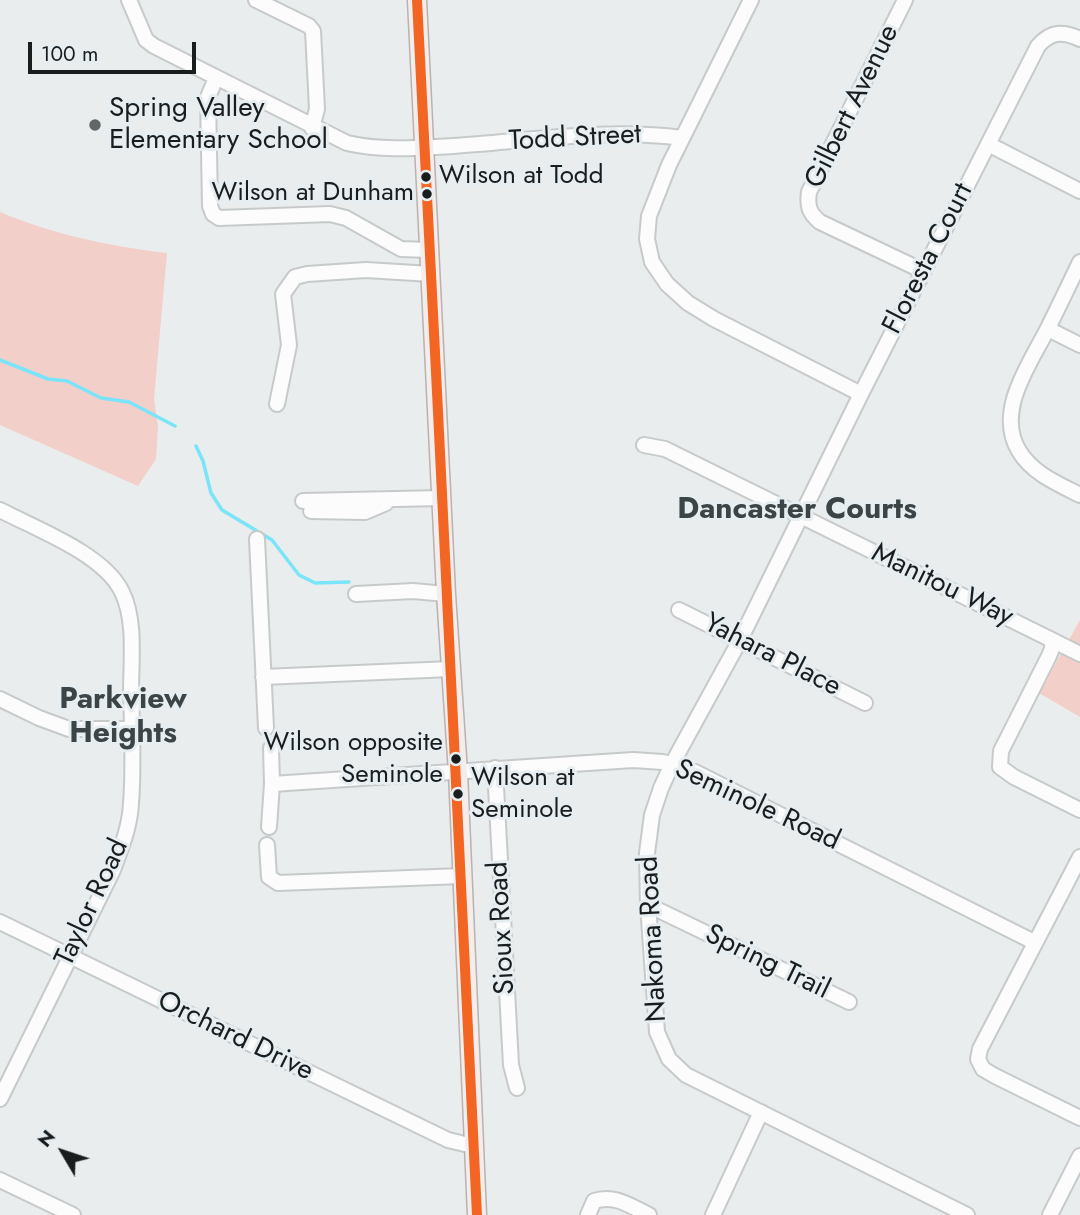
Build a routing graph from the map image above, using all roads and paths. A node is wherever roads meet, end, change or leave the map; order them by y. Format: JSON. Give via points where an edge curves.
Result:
{"nodes":[{"id":1,"x":129,"y":0,"type":"edge"},
{"id":2,"x":256,"y":0,"type":"edge"},
{"id":3,"x":417,"y":0,"type":"edge"},
{"id":4,"x":751,"y":0,"type":"edge"},
{"id":5,"x":905,"y":0,"type":"edge"},
{"id":6,"x":1080,"y":40,"type":"edge"},
{"id":7,"x":216,"y":78,"type":"junction"},
{"id":8,"x":312,"y":128,"type":"junction"},
{"id":9,"x":682,"y":138,"type":"junction"},
{"id":10,"x":988,"y":144,"type":"junction"},
{"id":11,"x":425,"y":147,"type":"junction"},
{"id":12,"x":1080,"y":191,"type":"edge"},
{"id":13,"x":429,"y":250,"type":"junction"},
{"id":14,"x":1080,"y":262,"type":"edge"},
{"id":15,"x":923,"y":271,"type":"junction"},
{"id":16,"x":431,"y":274,"type":"junction"},
{"id":17,"x":1048,"y":329,"type":"junction"},
{"id":18,"x":1080,"y":345,"type":"edge"},
{"id":19,"x":861,"y":394,"type":"junction"},
{"id":20,"x":277,"y":404,"type":"dead end"},
{"id":21,"x":644,"y":445,"type":"dead end"},
{"id":22,"x":1080,"y":495,"type":"edge"},
{"id":23,"x":442,"y":498,"type":"junction"},
{"id":24,"x":307,"y":506,"type":"dead end"},
{"id":25,"x":0,"y":510,"type":"edge"},
{"id":26,"x":801,"y":516,"type":"junction"},
{"id":27,"x":257,"y":539,"type":"dead end"},
{"id":28,"x":356,"y":594,"type":"dead end"},
{"id":29,"x":446,"y":594,"type":"junction"},
{"id":30,"x":680,"y":610,"type":"dead end"},
{"id":31,"x":740,"y":640,"type":"junction"},
{"id":32,"x":1051,"y":642,"type":"junction"},
{"id":33,"x":1080,"y":654,"type":"edge"},
{"id":34,"x":451,"y":669,"type":"junction"},
{"id":35,"x":263,"y":677,"type":"junction"},
{"id":36,"x":0,"y":699,"type":"edge"},
{"id":37,"x":865,"y":703,"type":"dead end"},
{"id":38,"x":266,"y":727,"type":"dead end"},
{"id":39,"x":132,"y":729,"type":"junction"},
{"id":40,"x":271,"y":748,"type":"dead end"},
{"id":41,"x":672,"y":764,"type":"junction"},
{"id":42,"x":495,"y":768,"type":"junction"},
{"id":43,"x":458,"y":772,"type":"junction"},
{"id":44,"x":272,"y":784,"type":"junction"},
{"id":45,"x":1080,"y":810,"type":"edge"},
{"id":46,"x":269,"y":827,"type":"dead end"},
{"id":47,"x":267,"y":845,"type":"dead end"},
{"id":48,"x":1080,"y":857,"type":"edge"},
{"id":49,"x":462,"y":876,"type":"junction"},
{"id":50,"x":648,"y":905,"type":"junction"},
{"id":51,"x":0,"y":922,"type":"edge"},
{"id":52,"x":1034,"y":943,"type":"junction"},
{"id":53,"x":69,"y":956,"type":"junction"},
{"id":54,"x":849,"y":1002,"type":"dead end"},
{"id":55,"x":517,"y":1088,"type":"dead end"},
{"id":56,"x":0,"y":1099,"type":"edge"},
{"id":57,"x":761,"y":1112,"type":"junction"},
{"id":58,"x":1080,"y":1118,"type":"edge"},
{"id":59,"x":473,"y":1146,"type":"junction"},
{"id":60,"x":1080,"y":1156,"type":"edge"},
{"id":61,"x":0,"y":1180,"type":"edge"},
{"id":62,"x":74,"y":1215,"type":"edge"},
{"id":63,"x":477,"y":1215,"type":"edge"},
{"id":64,"x":588,"y":1215,"type":"edge"},
{"id":65,"x":649,"y":1215,"type":"edge"},
{"id":66,"x":713,"y":1215,"type":"edge"},
{"id":67,"x":967,"y":1215,"type":"edge"},
{"id":68,"x":1050,"y":1215,"type":"edge"}],
"edges":[{"from":1,"to":7,"type":"street","name":"Todd Street","via":[[146,40]]},
{"from":2,"to":8,"type":"street","via":[[313,31],[317,109]]},
{"from":3,"to":11,"type":"main road"},
{"from":4,"to":9,"type":"street"},
{"from":5,"to":15,"type":"street","name":"Gilbert Avenue","via":[[809,192],[807,206],[820,222]]},
{"from":6,"to":10,"type":"street","name":"Floresta Court","via":[[1058,33],[1038,46]]},
{"from":7,"to":8,"type":"street","name":"Todd Street"},
{"from":7,"to":13,"type":"street","via":[[208,97],[210,206],[215,216],[330,214],[401,249]]},
{"from":8,"to":11,"type":"street","name":"Todd Street","via":[[365,148]]},
{"from":9,"to":11,"type":"street","name":"Todd Street","via":[[612,135]]},
{"from":9,"to":19,"type":"street","via":[[649,216],[647,239],[653,262],[667,284],[714,319]]},
{"from":10,"to":12,"type":"street"},
{"from":10,"to":15,"type":"street","name":"Floresta Court"},
{"from":11,"to":13,"type":"main road"},
{"from":13,"to":16,"type":"main road"},
{"from":14,"to":17,"type":"street"},
{"from":15,"to":19,"type":"street","name":"Floresta Court"},
{"from":16,"to":20,"type":"street","via":[[366,270],[295,277],[284,294],[289,345]]},
{"from":16,"to":23,"type":"main road"},
{"from":17,"to":18,"type":"street"},
{"from":17,"to":22,"type":"street","via":[[1013,401],[1011,429],[1033,468]]},
{"from":19,"to":26,"type":"street","name":"Floresta Court"},
{"from":21,"to":26,"type":"street","name":"Manitou Way","via":[[666,449]]},
{"from":23,"to":24,"type":"street"},
{"from":23,"to":29,"type":"main road"},
{"from":25,"to":39,"type":"street","name":"Taylor Road","via":[[91,559],[122,592],[130,618]]},
{"from":26,"to":31,"type":"street","name":"Nakoma Road"},
{"from":26,"to":32,"type":"street","name":"Manitou Way"},
{"from":27,"to":35,"type":"street"},
{"from":28,"to":29,"type":"street"},
{"from":29,"to":34,"type":"main road"},
{"from":30,"to":31,"type":"street","name":"Yahara Place"},
{"from":31,"to":37,"type":"street","name":"Yahara Place"},
{"from":31,"to":41,"type":"street","name":"Nakoma Road"},
{"from":32,"to":33,"type":"street","name":"Manitou Way"},
{"from":32,"to":45,"type":"street","via":[[1001,751],[1000,767]]},
{"from":34,"to":35,"type":"street"},
{"from":34,"to":43,"type":"main road"},
{"from":35,"to":38,"type":"street"},
{"from":36,"to":39,"type":"street","via":[[69,729]]},
{"from":39,"to":53,"type":"street","name":"Taylor Road","via":[[127,832]]},
{"from":40,"to":44,"type":"street"},
{"from":41,"to":42,"type":"street","name":"Seminole Road","via":[[633,760]]},
{"from":41,"to":50,"type":"street","name":"Nakoma Road","via":[[652,815]]},
{"from":41,"to":52,"type":"street","name":"Seminole Road"},
{"from":42,"to":43,"type":"street","name":"Seminole Road"},
{"from":42,"to":55,"type":"street","name":"Sioux Road","via":[[511,1065]]},
{"from":43,"to":44,"type":"street","name":"Seminole Road"},
{"from":43,"to":49,"type":"main road"},
{"from":44,"to":46,"type":"street"},
{"from":47,"to":49,"type":"street","via":[[269,877],[278,883]]},
{"from":48,"to":52,"type":"street"},
{"from":49,"to":59,"type":"main road"},
{"from":50,"to":54,"type":"street","name":"Spring Trail"},
{"from":50,"to":57,"type":"street","name":"Nakoma Road","via":[[657,1032],[669,1059],[686,1075]]},
{"from":51,"to":53,"type":"street","name":"Orchard Drive"},
{"from":52,"to":58,"type":"street","via":[[978,1059],[995,1076]]},
{"from":53,"to":56,"type":"street","name":"Taylor Road"},
{"from":53,"to":59,"type":"street","name":"Orchard Drive","via":[[448,1140]]},
{"from":57,"to":66,"type":"street"},
{"from":57,"to":67,"type":"street","name":"Nakoma Road"},
{"from":59,"to":63,"type":"main road"},
{"from":60,"to":68,"type":"street"},
{"from":61,"to":62,"type":"street"},
{"from":64,"to":65,"type":"street","via":[[594,1201],[606,1197]]}]}
